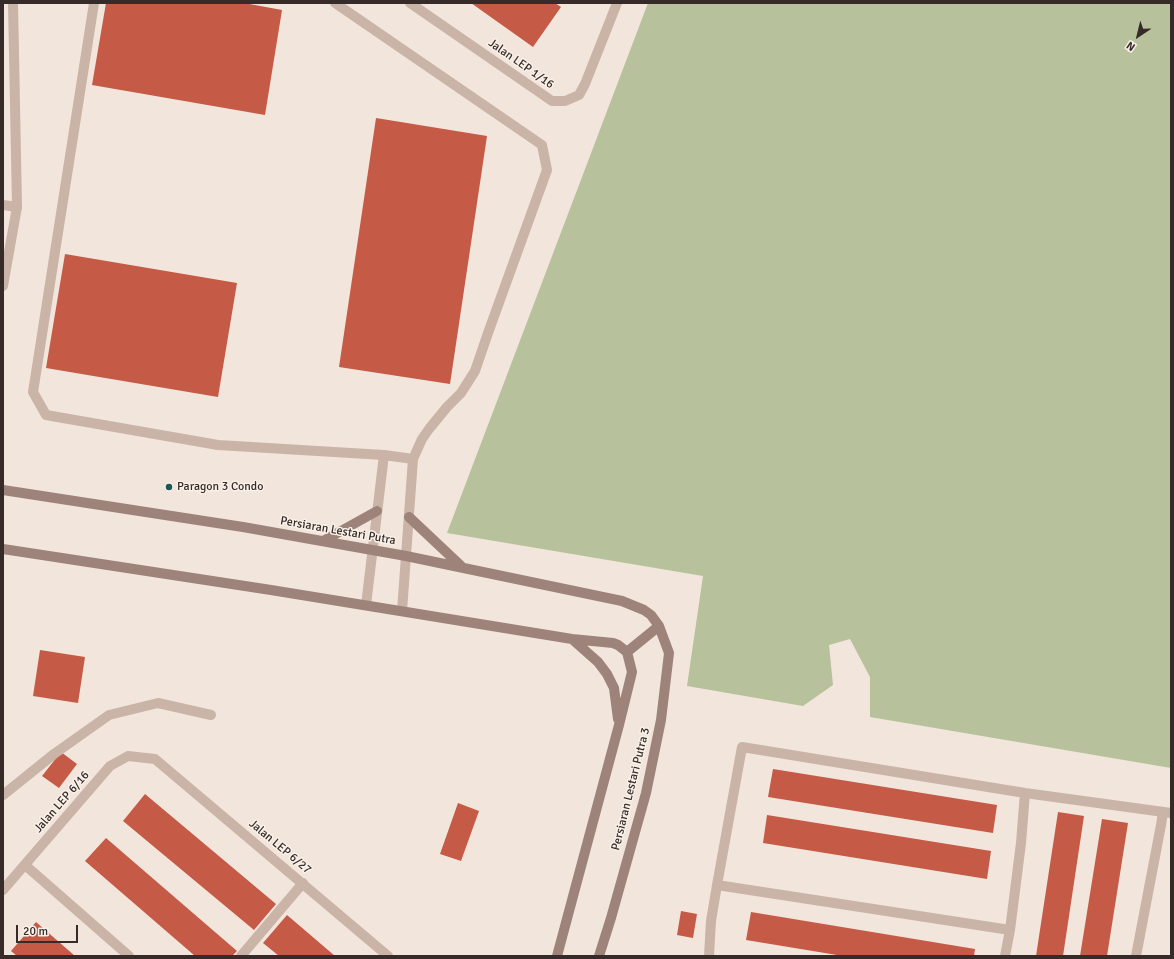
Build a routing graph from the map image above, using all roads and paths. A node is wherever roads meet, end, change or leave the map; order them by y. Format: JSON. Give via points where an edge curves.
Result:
{"nodes":[{"id":1,"x":13,"y":3,"type":"edge"},
{"id":2,"x":94,"y":3,"type":"edge"},
{"id":3,"x":335,"y":3,"type":"edge"},
{"id":4,"x":410,"y":3,"type":"edge"},
{"id":5,"x":617,"y":3,"type":"edge"},
{"id":6,"x":3,"y":205,"type":"edge"},
{"id":7,"x":17,"y":207,"type":"junction"},
{"id":8,"x":3,"y":286,"type":"edge"},
{"id":9,"x":384,"y":455,"type":"junction"},
{"id":10,"x":413,"y":459,"type":"junction"},
{"id":11,"x":3,"y":490,"type":"edge"},
{"id":12,"x":377,"y":511,"type":"junction"},
{"id":13,"x":409,"y":517,"type":"junction"},
{"id":14,"x":323,"y":541,"type":"junction"},
{"id":15,"x":3,"y":549,"type":"edge"},
{"id":16,"x":372,"y":550,"type":"junction"},
{"id":17,"x":406,"y":556,"type":"junction"},
{"id":18,"x":461,"y":566,"type":"junction"},
{"id":19,"x":366,"y":605,"type":"junction"},
{"id":20,"x":402,"y":611,"type":"junction"},
{"id":21,"x":659,"y":626,"type":"junction"},
{"id":22,"x":572,"y":639,"type":"junction"},
{"id":23,"x":627,"y":652,"type":"junction"},
{"id":24,"x":211,"y":715,"type":"dead end"},
{"id":25,"x":619,"y":725,"type":"junction"},
{"id":26,"x":155,"y":758,"type":"joint"},
{"id":27,"x":1025,"y":794,"type":"junction"},
{"id":28,"x":3,"y":795,"type":"edge"},
{"id":29,"x":1167,"y":812,"type":"edge"},
{"id":30,"x":25,"y":865,"type":"junction"},
{"id":31,"x":303,"y":883,"type":"junction"},
{"id":32,"x":717,"y":885,"type":"junction"},
{"id":33,"x":3,"y":890,"type":"edge"},
{"id":34,"x":1010,"y":930,"type":"junction"},
{"id":35,"x":129,"y":956,"type":"edge"},
{"id":36,"x":241,"y":956,"type":"edge"},
{"id":37,"x":388,"y":956,"type":"edge"},
{"id":38,"x":557,"y":956,"type":"edge"},
{"id":39,"x":599,"y":956,"type":"edge"},
{"id":40,"x":709,"y":956,"type":"edge"},
{"id":41,"x":1005,"y":956,"type":"edge"},
{"id":42,"x":1136,"y":956,"type":"edge"}],
"edges":[{"from":1,"to":7,"type":"street"},
{"from":2,"to":9,"type":"street","via":[[33,392],[46,415],[218,445]]},
{"from":3,"to":10,"type":"street","via":[[542,146],[547,170],[475,371],[461,393],[426,434]]},
{"from":4,"to":5,"type":"street","name":"Jalan LEP 1/16","via":[[552,101],[565,101],[579,95],[585,84]]},
{"from":6,"to":7,"type":"street"},
{"from":7,"to":8,"type":"street"},
{"from":9,"to":10,"type":"street"},
{"from":9,"to":12,"type":"street"},
{"from":10,"to":13,"type":"street"},
{"from":11,"to":14,"type":"street","name":"Persiaran Lestari Putra"},
{"from":12,"to":14,"type":"street"},
{"from":12,"to":16,"type":"street"},
{"from":13,"to":17,"type":"street"},
{"from":13,"to":18,"type":"street"},
{"from":14,"to":16,"type":"street","name":"Persiaran Lestari Putra"},
{"from":15,"to":19,"type":"street"},
{"from":16,"to":17,"type":"street","name":"Persiaran Lestari Putra"},
{"from":16,"to":19,"type":"street"},
{"from":17,"to":18,"type":"street","name":"Persiaran Lestari Putra"},
{"from":17,"to":20,"type":"street"},
{"from":18,"to":21,"type":"street","name":"Persiaran Lestari Putra","via":[[622,601],[644,610]]},
{"from":19,"to":20,"type":"street"},
{"from":20,"to":22,"type":"street"},
{"from":21,"to":23,"type":"street"},
{"from":21,"to":39,"type":"street","name":"Persiaran Lestari Putra 3","via":[[669,653],[662,720],[646,793]]},
{"from":22,"to":23,"type":"street","via":[[613,643]]},
{"from":22,"to":25,"type":"street","via":[[598,662],[607,674],[614,688]]},
{"from":23,"to":25,"type":"street","via":[[632,672]]},
{"from":24,"to":28,"type":"street","via":[[158,703],[109,715],[54,754]]},
{"from":25,"to":38,"type":"street"},
{"from":26,"to":30,"type":"street","name":"Jalan LEP 6/16","via":[[128,756],[110,766]]},
{"from":26,"to":31,"type":"street","name":"Jalan LEP 6/27"},
{"from":27,"to":29,"type":"street"},
{"from":27,"to":32,"type":"street","via":[[742,747]]},
{"from":27,"to":34,"type":"street"},
{"from":29,"to":42,"type":"street","via":[[1161,825]]},
{"from":30,"to":33,"type":"street","name":"Jalan LEP 6/16"},
{"from":30,"to":35,"type":"street"},
{"from":31,"to":36,"type":"street"},
{"from":31,"to":37,"type":"street","name":"Jalan LEP 6/27"},
{"from":32,"to":34,"type":"street"},
{"from":32,"to":40,"type":"street"},
{"from":34,"to":41,"type":"street"}]}
